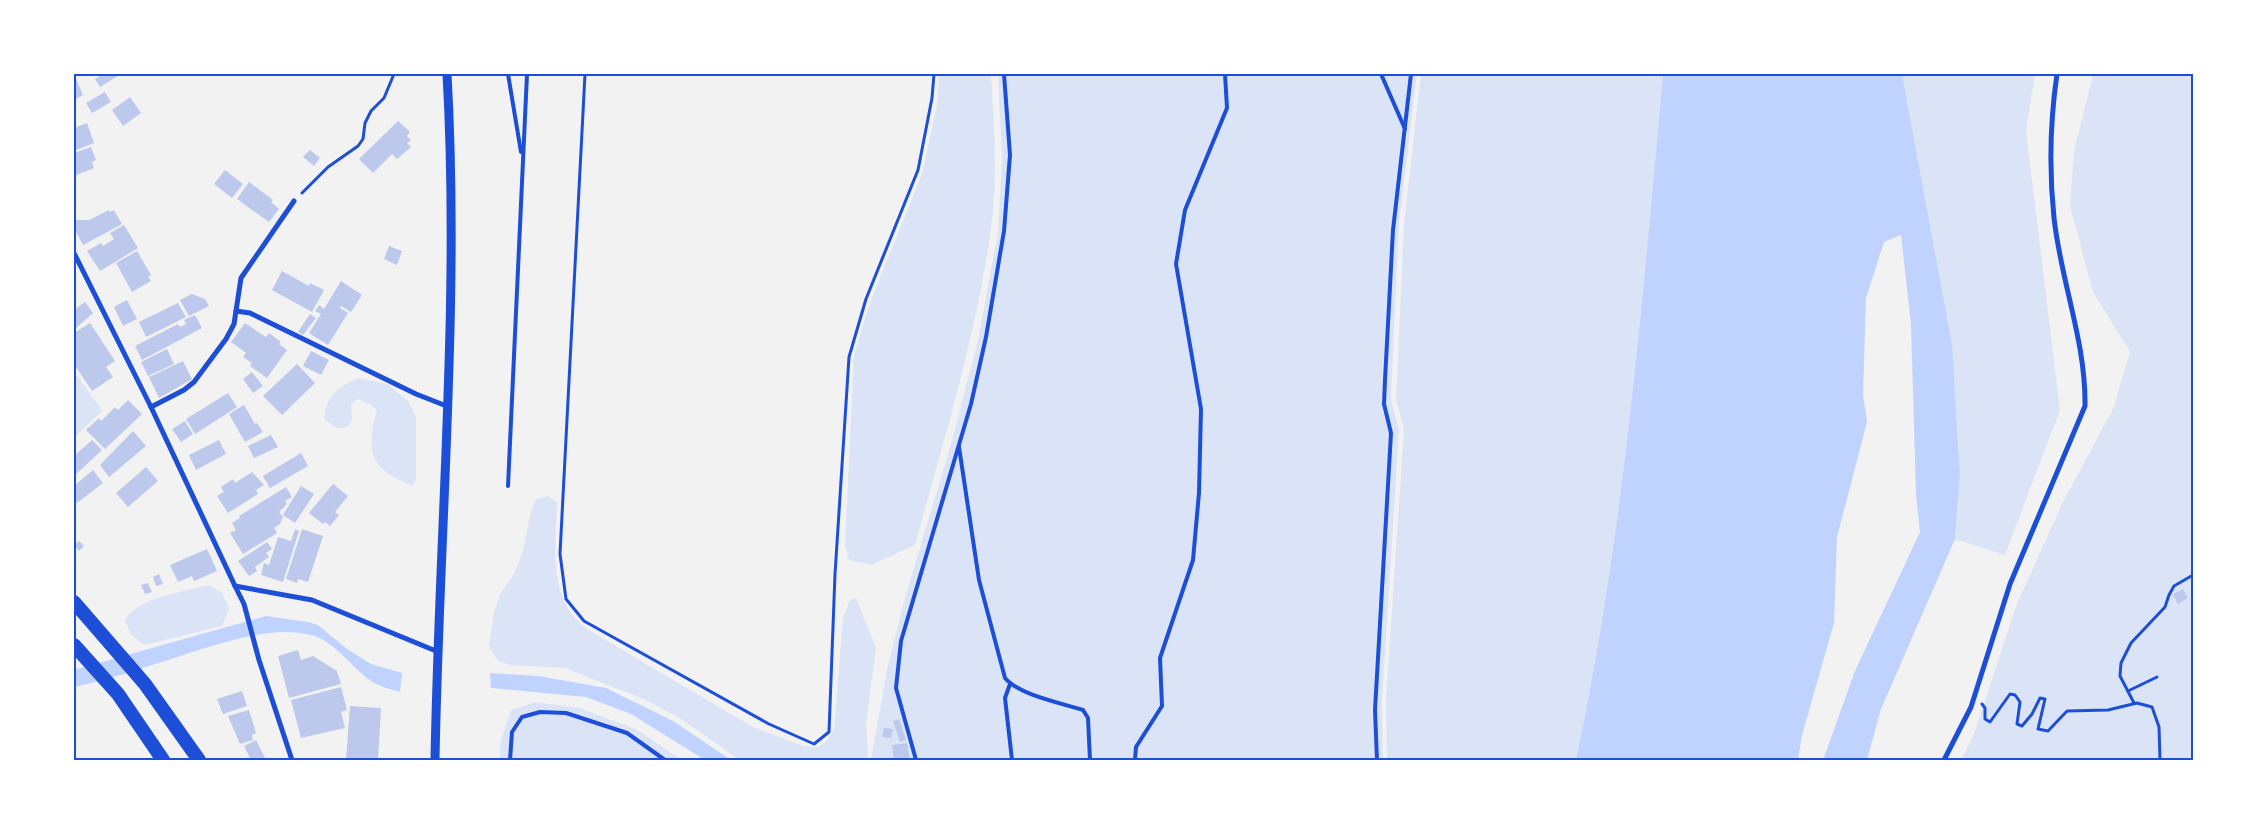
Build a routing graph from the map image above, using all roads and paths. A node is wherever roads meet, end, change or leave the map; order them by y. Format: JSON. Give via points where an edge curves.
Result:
{"nodes":[{"id":1,"x":394,"y":74,"type":"edge"},
{"id":2,"x":447,"y":74,"type":"edge"},
{"id":3,"x":508,"y":74,"type":"edge"},
{"id":4,"x":527,"y":74,"type":"edge"},
{"id":5,"x":585,"y":74,"type":"edge"},
{"id":6,"x":934,"y":74,"type":"edge"},
{"id":7,"x":1004,"y":74,"type":"edge"},
{"id":8,"x":1225,"y":74,"type":"edge"},
{"id":9,"x":1381,"y":74,"type":"edge"},
{"id":10,"x":1411,"y":74,"type":"edge"},
{"id":11,"x":2057,"y":74,"type":"edge"},
{"id":12,"x":1406,"y":131,"type":"junction"},
{"id":13,"x":522,"y":159,"type":"junction"},
{"id":14,"x":294,"y":201,"type":"joint"},
{"id":15,"x":74,"y":253,"type":"edge"},
{"id":16,"x":236,"y":311,"type":"junction"},
{"id":17,"x":151,"y":407,"type":"junction"},
{"id":18,"x":449,"y":407,"type":"junction"},
{"id":19,"x":958,"y":446,"type":"junction"},
{"id":20,"x":508,"y":486,"type":"dead end"},
{"id":21,"x":2193,"y":575,"type":"edge"},
{"id":22,"x":234,"y":586,"type":"junction"},
{"id":23,"x":74,"y":602,"type":"edge"},
{"id":24,"x":74,"y":645,"type":"edge"},
{"id":25,"x":436,"y":651,"type":"junction"},
{"id":26,"x":2156,"y":677,"type":"dead end"},
{"id":27,"x":1010,"y":684,"type":"junction"},
{"id":28,"x":2128,"y":692,"type":"junction"},
{"id":29,"x":2134,"y":703,"type":"junction"},
{"id":30,"x":1972,"y":707,"type":"junction"},
{"id":31,"x":163,"y":760,"type":"edge"},
{"id":32,"x":199,"y":760,"type":"edge"},
{"id":33,"x":292,"y":760,"type":"edge"},
{"id":34,"x":435,"y":760,"type":"edge"},
{"id":35,"x":510,"y":760,"type":"edge"},
{"id":36,"x":665,"y":760,"type":"edge"},
{"id":37,"x":916,"y":760,"type":"edge"},
{"id":38,"x":1012,"y":760,"type":"edge"},
{"id":39,"x":1090,"y":760,"type":"edge"},
{"id":40,"x":1135,"y":760,"type":"edge"},
{"id":41,"x":1377,"y":760,"type":"edge"},
{"id":42,"x":1944,"y":760,"type":"edge"},
{"id":43,"x":2160,"y":760,"type":"edge"}],
"edges":[{"from":1,"to":14,"type":"path","via":[[384,98],[365,123],[363,140],[328,167]]},
{"from":2,"to":18,"type":"street","via":[[451,144]]},
{"from":3,"to":13,"type":"lane"},
{"from":4,"to":13,"type":"lane"},
{"from":5,"to":6,"type":"path","via":[[560,554],[566,599],[584,621],[769,724],[814,744],[829,732],[849,357],[866,299],[918,170]]},
{"from":7,"to":19,"type":"lane","via":[[1010,155],[1004,231],[986,337]]},
{"from":8,"to":40,"type":"lane","via":[[1227,108],[1185,210],[1176,264],[1201,408],[1193,560],[1160,658],[1162,706],[1136,747]]},
{"from":9,"to":12,"type":"lane"},
{"from":10,"to":12,"type":"lane"},
{"from":11,"to":30,"type":"street","via":[[2050,139],[2054,219],[2074,326],[2081,346],[2085,406],[2010,584]]},
{"from":12,"to":41,"type":"lane","via":[[1393,230],[1385,380],[1384,404],[1391,433],[1375,710]]},
{"from":13,"to":20,"type":"lane"},
{"from":14,"to":16,"type":"street","via":[[241,278]]},
{"from":15,"to":17,"type":"street"},
{"from":16,"to":17,"type":"street","via":[[226,339],[194,382]]},
{"from":16,"to":18,"type":"street","via":[[250,313]]},
{"from":17,"to":22,"type":"street"},
{"from":18,"to":25,"type":"street"},
{"from":19,"to":27,"type":"lane","via":[[979,580],[1005,678]]},
{"from":19,"to":37,"type":"lane","via":[[901,641],[896,688]]},
{"from":21,"to":28,"type":"path","via":[[2174,586],[2165,607],[2131,643],[2121,663],[2120,676]]},
{"from":22,"to":25,"type":"street","via":[[312,600]]},
{"from":22,"to":33,"type":"street","via":[[244,604]]},
{"from":23,"to":32,"type":"highway","via":[[139,677]]},
{"from":24,"to":31,"type":"highway","via":[[111,686]]},
{"from":25,"to":34,"type":"street"},
{"from":26,"to":28,"type":"path"},
{"from":27,"to":38,"type":"lane","via":[[1006,698]]},
{"from":27,"to":39,"type":"lane","via":[[1083,710],[1088,718]]},
{"from":28,"to":29,"type":"path"},
{"from":29,"to":30,"type":"path","via":[[2108,710],[2067,711],[2048,731],[2038,729],[2045,700],[2040,698],[2022,726],[2017,724],[2020,702],[2015,695],[2010,694],[1990,722],[1985,719],[1985,708],[1981,704]]},
{"from":29,"to":43,"type":"path","via":[[2152,707],[2159,726]]},
{"from":30,"to":42,"type":"street"},
{"from":35,"to":36,"type":"lane","via":[[512,732],[522,717],[540,712],[566,713],[627,733]]}]}
